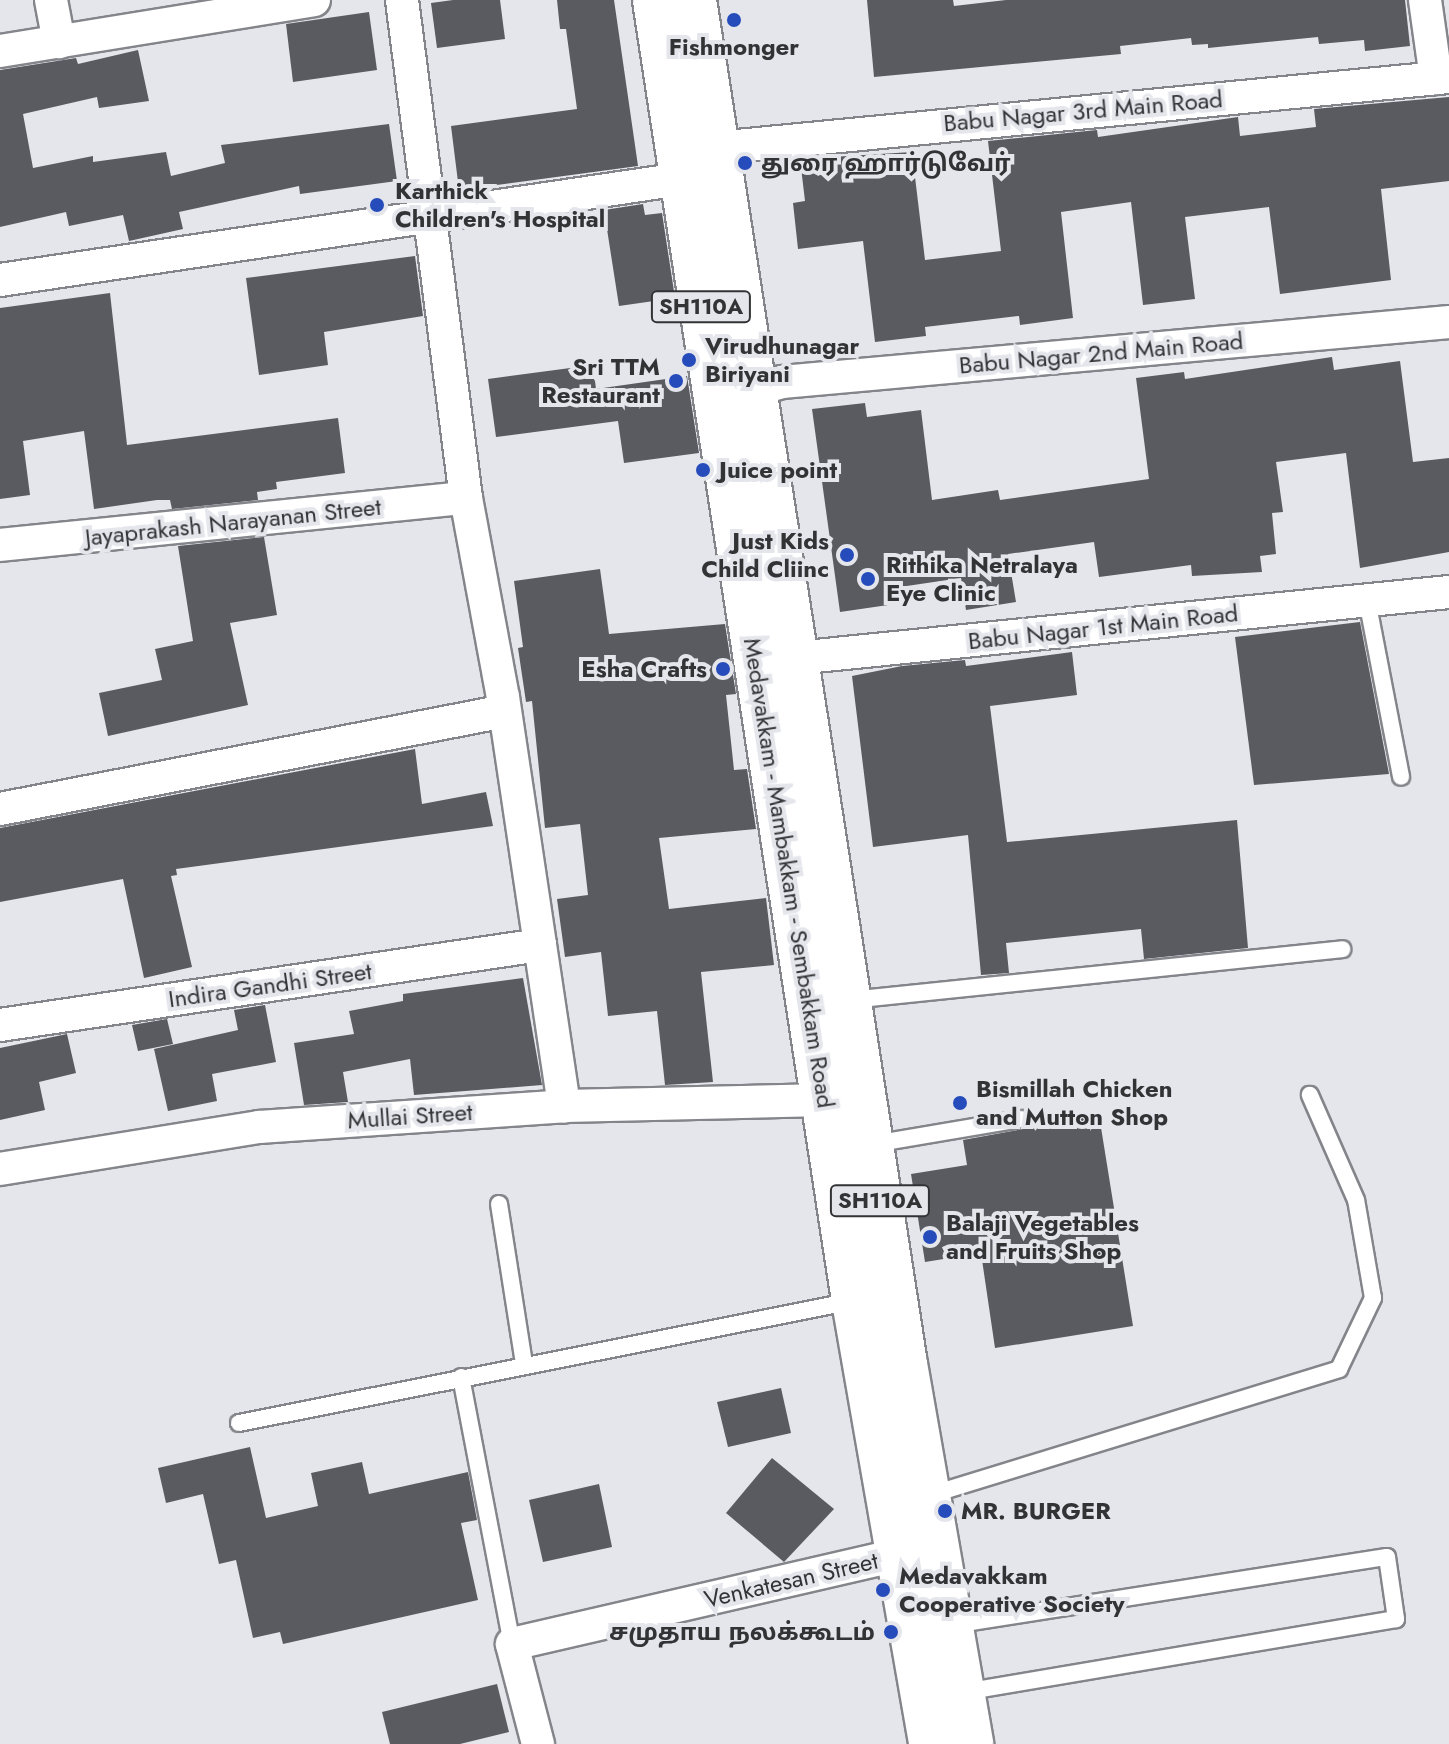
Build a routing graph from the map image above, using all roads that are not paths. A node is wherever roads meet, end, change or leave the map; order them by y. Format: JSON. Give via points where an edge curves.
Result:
{"nodes":[{"id":1,"x":51,"y":0,"type":"edge"},
{"id":2,"x":314,"y":0,"type":"edge"},
{"id":3,"x":402,"y":0,"type":"edge"},
{"id":4,"x":655,"y":0,"type":"edge"},
{"id":5,"x":694,"y":0,"type":"edge"},
{"id":6,"x":1425,"y":0,"type":"edge"},
{"id":7,"x":59,"y":42,"type":"junction"},
{"id":8,"x":0,"y":51,"type":"edge"},
{"id":9,"x":1443,"y":78,"type":"edge"},
{"id":10,"x":692,"y":159,"type":"junction"},
{"id":11,"x":428,"y":216,"type":"junction"},
{"id":12,"x":0,"y":280,"type":"edge"},
{"id":13,"x":1449,"y":322,"type":"edge"},
{"id":14,"x":754,"y":390,"type":"junction"},
{"id":15,"x":466,"y":498,"type":"junction"},
{"id":16,"x":0,"y":545,"type":"edge"},
{"id":17,"x":1449,"y":592,"type":"edge"},
{"id":18,"x":1367,"y":600,"type":"junction"},
{"id":19,"x":776,"y":660,"type":"junction"},
{"id":20,"x":505,"y":711,"type":"junction"},
{"id":21,"x":1401,"y":777,"type":"dead end"},
{"id":22,"x":0,"y":809,"type":"edge"},
{"id":23,"x":540,"y":945,"type":"junction"},
{"id":24,"x":1342,"y":949,"type":"dead end"},
{"id":25,"x":849,"y":1000,"type":"junction"},
{"id":26,"x":0,"y":1025,"type":"edge"},
{"id":27,"x":1310,"y":1095,"type":"dead end"},
{"id":28,"x":824,"y":1100,"type":"junction"},
{"id":29,"x":564,"y":1106,"type":"junction"},
{"id":30,"x":1021,"y":1119,"type":"dead end"},
{"id":31,"x":871,"y":1145,"type":"junction"},
{"id":32,"x":0,"y":1169,"type":"edge"},
{"id":33,"x":499,"y":1204,"type":"dead end"},
{"id":34,"x":874,"y":1297,"type":"junction"},
{"id":35,"x":524,"y":1363,"type":"junction"},
{"id":36,"x":461,"y":1377,"type":"junction"},
{"id":37,"x":239,"y":1423,"type":"dead end"},
{"id":38,"x":928,"y":1496,"type":"junction"},
{"id":39,"x":916,"y":1551,"type":"junction"},
{"id":40,"x":949,"y":1626,"type":"junction"},
{"id":41,"x":512,"y":1644,"type":"junction"},
{"id":42,"x":960,"y":1693,"type":"junction"},
{"id":43,"x":538,"y":1744,"type":"edge"},
{"id":44,"x":931,"y":1744,"type":"edge"},
{"id":45,"x":971,"y":1744,"type":"edge"}],
"edges":[{"from":1,"to":7,"type":"street"},
{"from":2,"to":7,"type":"street"},
{"from":3,"to":11,"type":"street"},
{"from":4,"to":10,"type":"main road","name":"Medavakkam - Mambakkam - Sembakkam Road","number":"SH110A"},
{"from":5,"to":10,"type":"main road","name":"Medavakkam - Mambakkam - Sembakkam Road","number":"SH110A"},
{"from":6,"to":9,"type":"street"},
{"from":7,"to":8,"type":"street"},
{"from":9,"to":10,"type":"street","name":"Babu Nagar 3rd Main Road"},
{"from":10,"to":11,"type":"street","name":"Babu Nagar 3rd Main Road"},
{"from":10,"to":14,"type":"main road","name":"Medavakkam - Mambakkam - Sembakkam Road","number":"SH110A"},
{"from":10,"to":19,"type":"main road","name":"Medavakkam - Mambakkam - Sembakkam Road","number":"SH110A"},
{"from":11,"to":12,"type":"street","name":"Babu Nagar 3rd Main Road"},
{"from":11,"to":15,"type":"street"},
{"from":13,"to":14,"type":"street","name":"Babu Nagar 2nd Main Road","via":[[782,382]]},
{"from":14,"to":19,"type":"main road","name":"Medavakkam - Mambakkam - Sembakkam Road","number":"SH110A"},
{"from":15,"to":16,"type":"street","name":"Jayaprakash Narayanan Street"},
{"from":15,"to":20,"type":"street"},
{"from":17,"to":18,"type":"street","name":"Babu Nagar 1st Main Road"},
{"from":18,"to":19,"type":"street","name":"Babu Nagar 1st Main Road"},
{"from":18,"to":21,"type":"lane"},
{"from":19,"to":25,"type":"main road","name":"Medavakkam - Mambakkam - Sembakkam Road","number":"SH110A"},
{"from":19,"to":28,"type":"main road","name":"Medavakkam - Mambakkam - Sembakkam Road","number":"SH110A"},
{"from":20,"to":22,"type":"street"},
{"from":20,"to":23,"type":"street"},
{"from":23,"to":26,"type":"street","name":"Indira Gandhi Street"},
{"from":23,"to":29,"type":"street"},
{"from":24,"to":25,"type":"lane"},
{"from":25,"to":31,"type":"main road","name":"Medavakkam - Mambakkam - Sembakkam Road","number":"SH110A"},
{"from":27,"to":38,"type":"lane","via":[[1356,1200],[1373,1298],[1339,1369]]},
{"from":28,"to":29,"type":"street","name":"Mullai Street"},
{"from":28,"to":34,"type":"main road","name":"Medavakkam - Mambakkam - Sembakkam Road","number":"SH110A"},
{"from":29,"to":32,"type":"street","name":"Mullai Street","via":[[259,1127]]},
{"from":30,"to":31,"type":"lane"},
{"from":31,"to":34,"type":"main road","name":"Medavakkam - Mambakkam - Sembakkam Road","number":"SH110A"},
{"from":33,"to":35,"type":"lane"},
{"from":34,"to":35,"type":"lane"},
{"from":34,"to":38,"type":"main road","name":"Medavakkam - Mambakkam - Sembakkam Road","number":"SH110A"},
{"from":34,"to":39,"type":"main road","name":"Medavakkam - Mambakkam - Sembakkam Road","number":"SH110A"},
{"from":35,"to":36,"type":"lane"},
{"from":36,"to":37,"type":"lane"},
{"from":36,"to":41,"type":"lane"},
{"from":38,"to":39,"type":"main road","name":"Medavakkam - Mambakkam - Sembakkam Road","number":"SH110A"},
{"from":39,"to":40,"type":"main road","name":"Medavakkam - Mambakkam - Sembakkam Road","number":"SH110A"},
{"from":39,"to":41,"type":"street","name":"Venkatesan Street"},
{"from":39,"to":44,"type":"main road","name":"Medavakkam - Mambakkam - Sembakkam Road","number":"SH110A"},
{"from":40,"to":42,"type":"main road","name":"Medavakkam - Mambakkam - Sembakkam Road","number":"SH110A"},
{"from":40,"to":42,"type":"lane","via":[[1387,1557],[1396,1619]]},
{"from":41,"to":43,"type":"street"},
{"from":42,"to":45,"type":"main road","name":"Medavakkam - Mambakkam - Sembakkam Road","number":"SH110A"}]}
